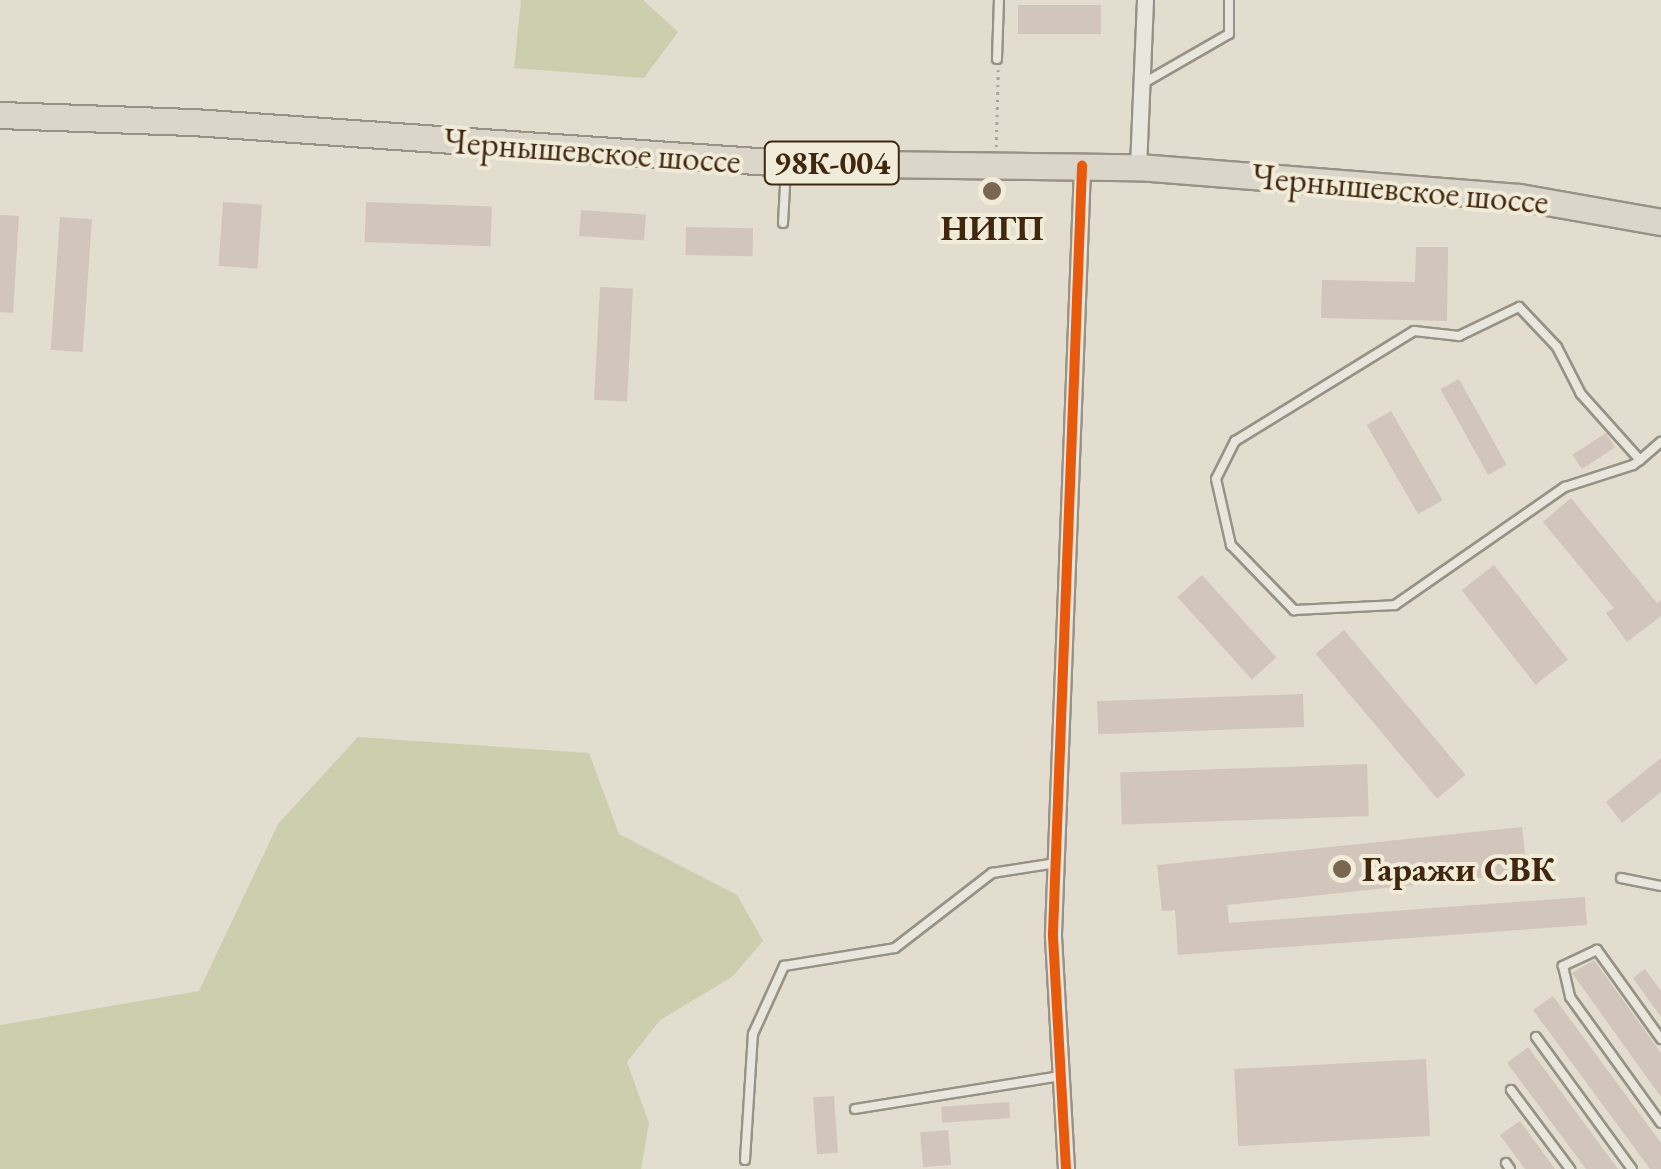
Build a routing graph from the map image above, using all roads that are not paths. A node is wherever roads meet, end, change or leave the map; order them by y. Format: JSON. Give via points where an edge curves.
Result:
{"nodes":[{"id":1,"x":999,"y":0,"type":"edge"},
{"id":2,"x":1145,"y":0,"type":"edge"},
{"id":3,"x":1229,"y":0,"type":"edge"},
{"id":4,"x":997,"y":58,"type":"dead end"},
{"id":5,"x":1138,"y":86,"type":"junction"},
{"id":6,"x":0,"y":115,"type":"edge"},
{"id":7,"x":786,"y":163,"type":"junction"},
{"id":8,"x":1082,"y":166,"type":"junction"},
{"id":9,"x":1138,"y":167,"type":"junction"},
{"id":10,"x":1661,"y":222,"type":"edge"},
{"id":11,"x":783,"y":224,"type":"dead end"},
{"id":12,"x":1661,"y":442,"type":"edge"},
{"id":13,"x":1640,"y":460,"type":"junction"},
{"id":14,"x":1056,"y":863,"type":"junction"},
{"id":15,"x":1621,"y":878,"type":"dead end"},
{"id":16,"x":1661,"y":886,"type":"edge"},
{"id":17,"x":1536,"y":1038,"type":"dead end"},
{"id":18,"x":1661,"y":1039,"type":"edge"},
{"id":19,"x":1061,"y":1076,"type":"junction"},
{"id":20,"x":1512,"y":1090,"type":"dead end"},
{"id":21,"x":855,"y":1109,"type":"dead end"},
{"id":22,"x":1661,"y":1123,"type":"edge"},
{"id":23,"x":745,"y":1160,"type":"dead end"},
{"id":24,"x":1065,"y":1168,"type":"edge"},
{"id":25,"x":1570,"y":1169,"type":"edge"},
{"id":26,"x":1632,"y":1169,"type":"edge"}],
"edges":[{"from":1,"to":4,"type":"lane"},
{"from":2,"to":5,"type":"street"},
{"from":3,"to":5,"type":"lane","via":[[1229,34]]},
{"from":5,"to":9,"type":"street"},
{"from":6,"to":7,"type":"main road","name":"Чернышевское шоссе","number":"98К-004"},
{"from":7,"to":8,"type":"main road","name":"Чернышевское шоссе","number":"98К-004"},
{"from":7,"to":11,"type":"lane"},
{"from":8,"to":9,"type":"main road","name":"Чернышевское шоссе","number":"98К-004"},
{"from":8,"to":14,"type":"street"},
{"from":9,"to":10,"type":"main road","name":"Чернышевское шоссе","number":"98К-004","via":[[1519,197]]},
{"from":12,"to":13,"type":"lane"},
{"from":13,"to":13,"type":"lane","via":[[1565,486],[1395,605],[1294,610],[1231,545],[1216,479],[1236,441],[1414,331],[1458,336],[1520,307],[1557,347],[1581,394]]},
{"from":14,"to":19,"type":"street"},
{"from":14,"to":23,"type":"lane","via":[[992,874],[895,948],[784,966],[754,1034]]},
{"from":15,"to":16,"type":"lane"},
{"from":17,"to":26,"type":"lane"},
{"from":18,"to":22,"type":"lane","via":[[1597,950],[1564,966],[1570,997]]},
{"from":19,"to":21,"type":"lane"},
{"from":19,"to":24,"type":"street"},
{"from":20,"to":25,"type":"lane"}]}
